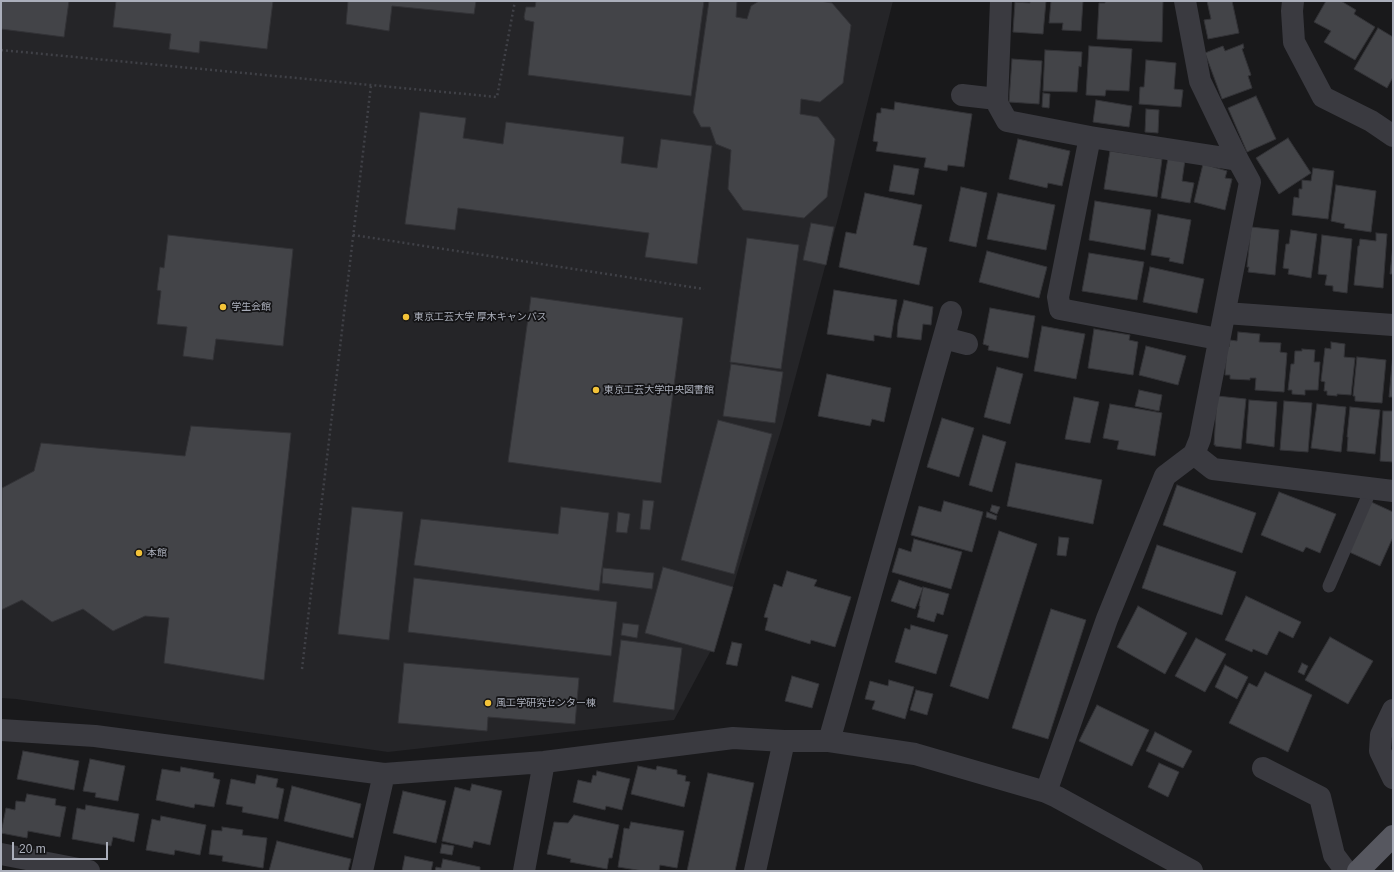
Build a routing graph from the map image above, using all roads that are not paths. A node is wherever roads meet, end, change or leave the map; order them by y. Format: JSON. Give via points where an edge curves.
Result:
{"nodes":[{"id":1,"x":1001,"y":1,"type":"edge"},
{"id":2,"x":1185,"y":1,"type":"edge"},
{"id":3,"x":1293,"y":1,"type":"edge"},
{"id":4,"x":962,"y":95,"type":"dead end"},
{"id":5,"x":997,"y":99,"type":"junction"},
{"id":6,"x":1393,"y":136,"type":"edge"},
{"id":7,"x":1090,"y":137,"type":"junction"},
{"id":8,"x":1238,"y":160,"type":"junction"},
{"id":9,"x":951,"y":312,"type":"dead end"},
{"id":10,"x":1225,"y":313,"type":"junction"},
{"id":11,"x":1393,"y":325,"type":"edge"},
{"id":12,"x":944,"y":338,"type":"junction"},
{"id":13,"x":1218,"y":339,"type":"junction"},
{"id":14,"x":967,"y":344,"type":"dead end"},
{"id":15,"x":1194,"y":454,"type":"junction"},
{"id":16,"x":1371,"y":489,"type":"junction"},
{"id":17,"x":1393,"y":491,"type":"edge"},
{"id":18,"x":1329,"y":586,"type":"dead end"},
{"id":19,"x":1393,"y":710,"type":"edge"},
{"id":20,"x":1,"y":730,"type":"edge"},
{"id":21,"x":784,"y":741,"type":"junction"},
{"id":22,"x":829,"y":741,"type":"junction"},
{"id":23,"x":544,"y":762,"type":"junction"},
{"id":24,"x":1263,"y":768,"type":"dead end"},
{"id":25,"x":384,"y":774,"type":"junction"},
{"id":26,"x":1393,"y":778,"type":"edge"},
{"id":27,"x":1046,"y":792,"type":"junction"},
{"id":28,"x":1393,"y":836,"type":"edge"},
{"id":29,"x":1,"y":854,"type":"edge"},
{"id":30,"x":89,"y":871,"type":"edge"},
{"id":31,"x":362,"y":871,"type":"edge"},
{"id":32,"x":524,"y":871,"type":"edge"},
{"id":33,"x":755,"y":871,"type":"edge"},
{"id":34,"x":1192,"y":871,"type":"edge"},
{"id":35,"x":1346,"y":871,"type":"edge"},
{"id":36,"x":1358,"y":871,"type":"edge"}],
"edges":[{"from":1,"to":5,"type":"street"},
{"from":2,"to":8,"type":"street","via":[[1200,81]]},
{"from":3,"to":6,"type":"street","via":[[1294,42],[1323,97],[1371,121]]},
{"from":4,"to":5,"type":"street"},
{"from":5,"to":7,"type":"street","via":[[1007,121]]},
{"from":7,"to":8,"type":"street"},
{"from":7,"to":13,"type":"street","via":[[1058,297],[1060,309]]},
{"from":8,"to":10,"type":"street","via":[[1250,182]]},
{"from":9,"to":12,"type":"street"},
{"from":10,"to":11,"type":"street"},
{"from":10,"to":13,"type":"street"},
{"from":12,"to":14,"type":"street"},
{"from":12,"to":22,"type":"street"},
{"from":13,"to":15,"type":"street","via":[[1200,439]]},
{"from":15,"to":16,"type":"street","via":[[1213,469]]},
{"from":15,"to":27,"type":"street","via":[[1166,476],[1107,620]]},
{"from":16,"to":17,"type":"street"},
{"from":16,"to":18,"type":"lane"},
{"from":19,"to":26,"type":"street","via":[[1381,734],[1380,751]]},
{"from":20,"to":25,"type":"street","via":[[95,736]]},
{"from":21,"to":22,"type":"street"},
{"from":21,"to":23,"type":"street","via":[[733,738]]},
{"from":21,"to":33,"type":"street"},
{"from":22,"to":27,"type":"street","via":[[915,754]]},
{"from":23,"to":25,"type":"street"},
{"from":23,"to":32,"type":"street"},
{"from":24,"to":35,"type":"street","via":[[1320,797],[1334,855]]},
{"from":25,"to":31,"type":"street"},
{"from":27,"to":34,"type":"street"},
{"from":28,"to":36,"type":"main road"},
{"from":29,"to":30,"type":"street"}]}
